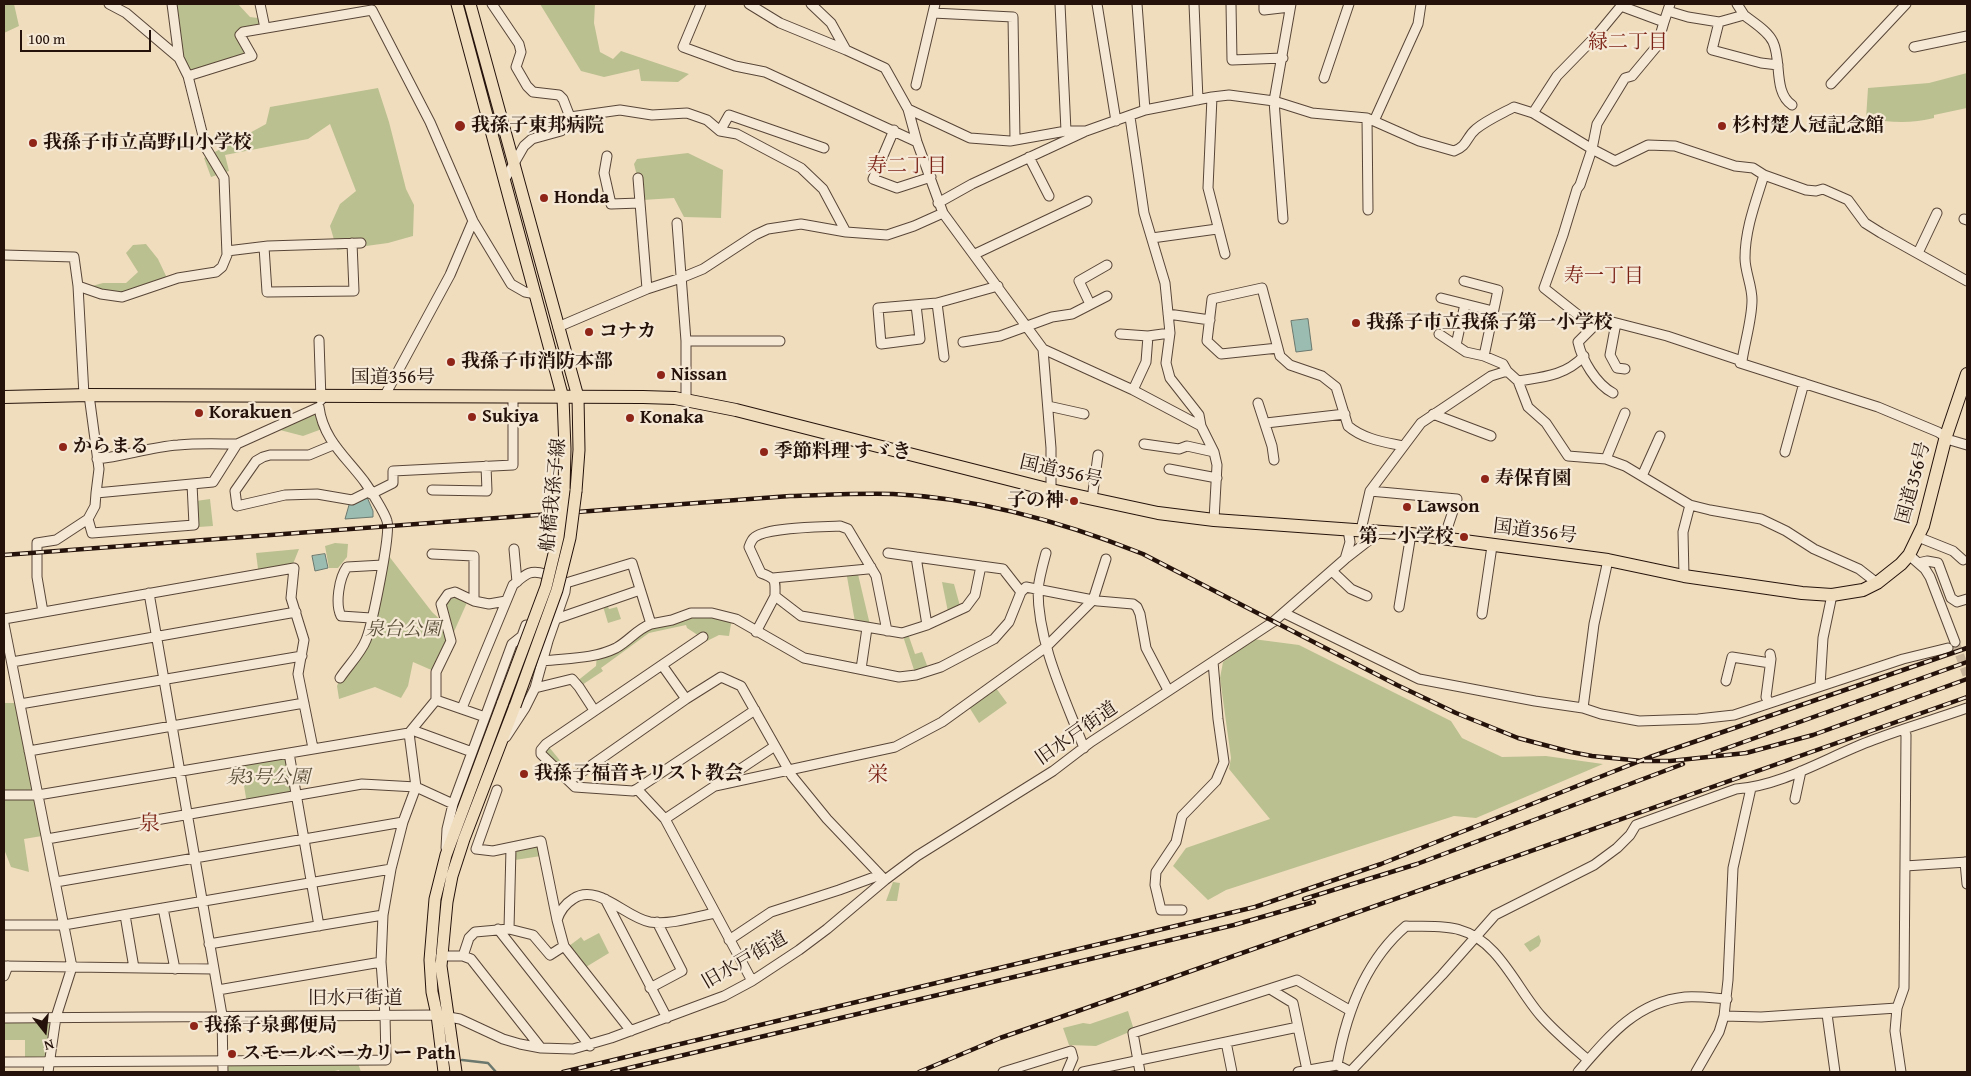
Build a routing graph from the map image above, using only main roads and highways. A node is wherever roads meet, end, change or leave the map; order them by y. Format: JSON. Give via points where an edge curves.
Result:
{"nodes":[{"id":1,"x":457,"y":4,"type":"edge"},
{"id":2,"x":470,"y":4,"type":"edge"},
{"id":3,"x":1967,"y":374,"type":"edge"},
{"id":4,"x":4,"y":397,"type":"edge"},
{"id":5,"x":578,"y":397,"type":"junction"},
{"id":6,"x":563,"y":398,"type":"junction"},
{"id":7,"x":443,"y":1016,"type":"junction"},
{"id":8,"x":444,"y":1072,"type":"edge"},
{"id":9,"x":456,"y":1072,"type":"edge"}],
"edges":[{"from":1,"to":6,"type":"main road","name":"船橋我孫子線"},
{"from":2,"to":5,"type":"main road","name":"船橋我孫子線"},
{"from":3,"to":5,"type":"highway","name":"国道356号","via":[[1946,436],[1914,559],[1863,590],[1832,595],[1684,576],[1608,560],[1444,538],[1158,513],[1051,490],[686,400]]},
{"from":4,"to":6,"type":"highway","name":"国道356号","via":[[86,395],[321,402],[384,397]]},
{"from":5,"to":6,"type":"highway","name":"国道356号"},
{"from":5,"to":7,"type":"main road","name":"船橋我孫子線","bridge":true,"via":[[579,450],[570,538],[557,590],[452,876],[441,956]]},
{"from":6,"to":7,"type":"main road","name":"船橋我孫子線","bridge":true,"via":[[564,490],[546,587],[446,855],[435,899],[430,960],[432,992]]},
{"from":7,"to":8,"type":"main road","name":"船橋我孫子線"},
{"from":7,"to":9,"type":"main road","name":"船橋我孫子線"}]}
